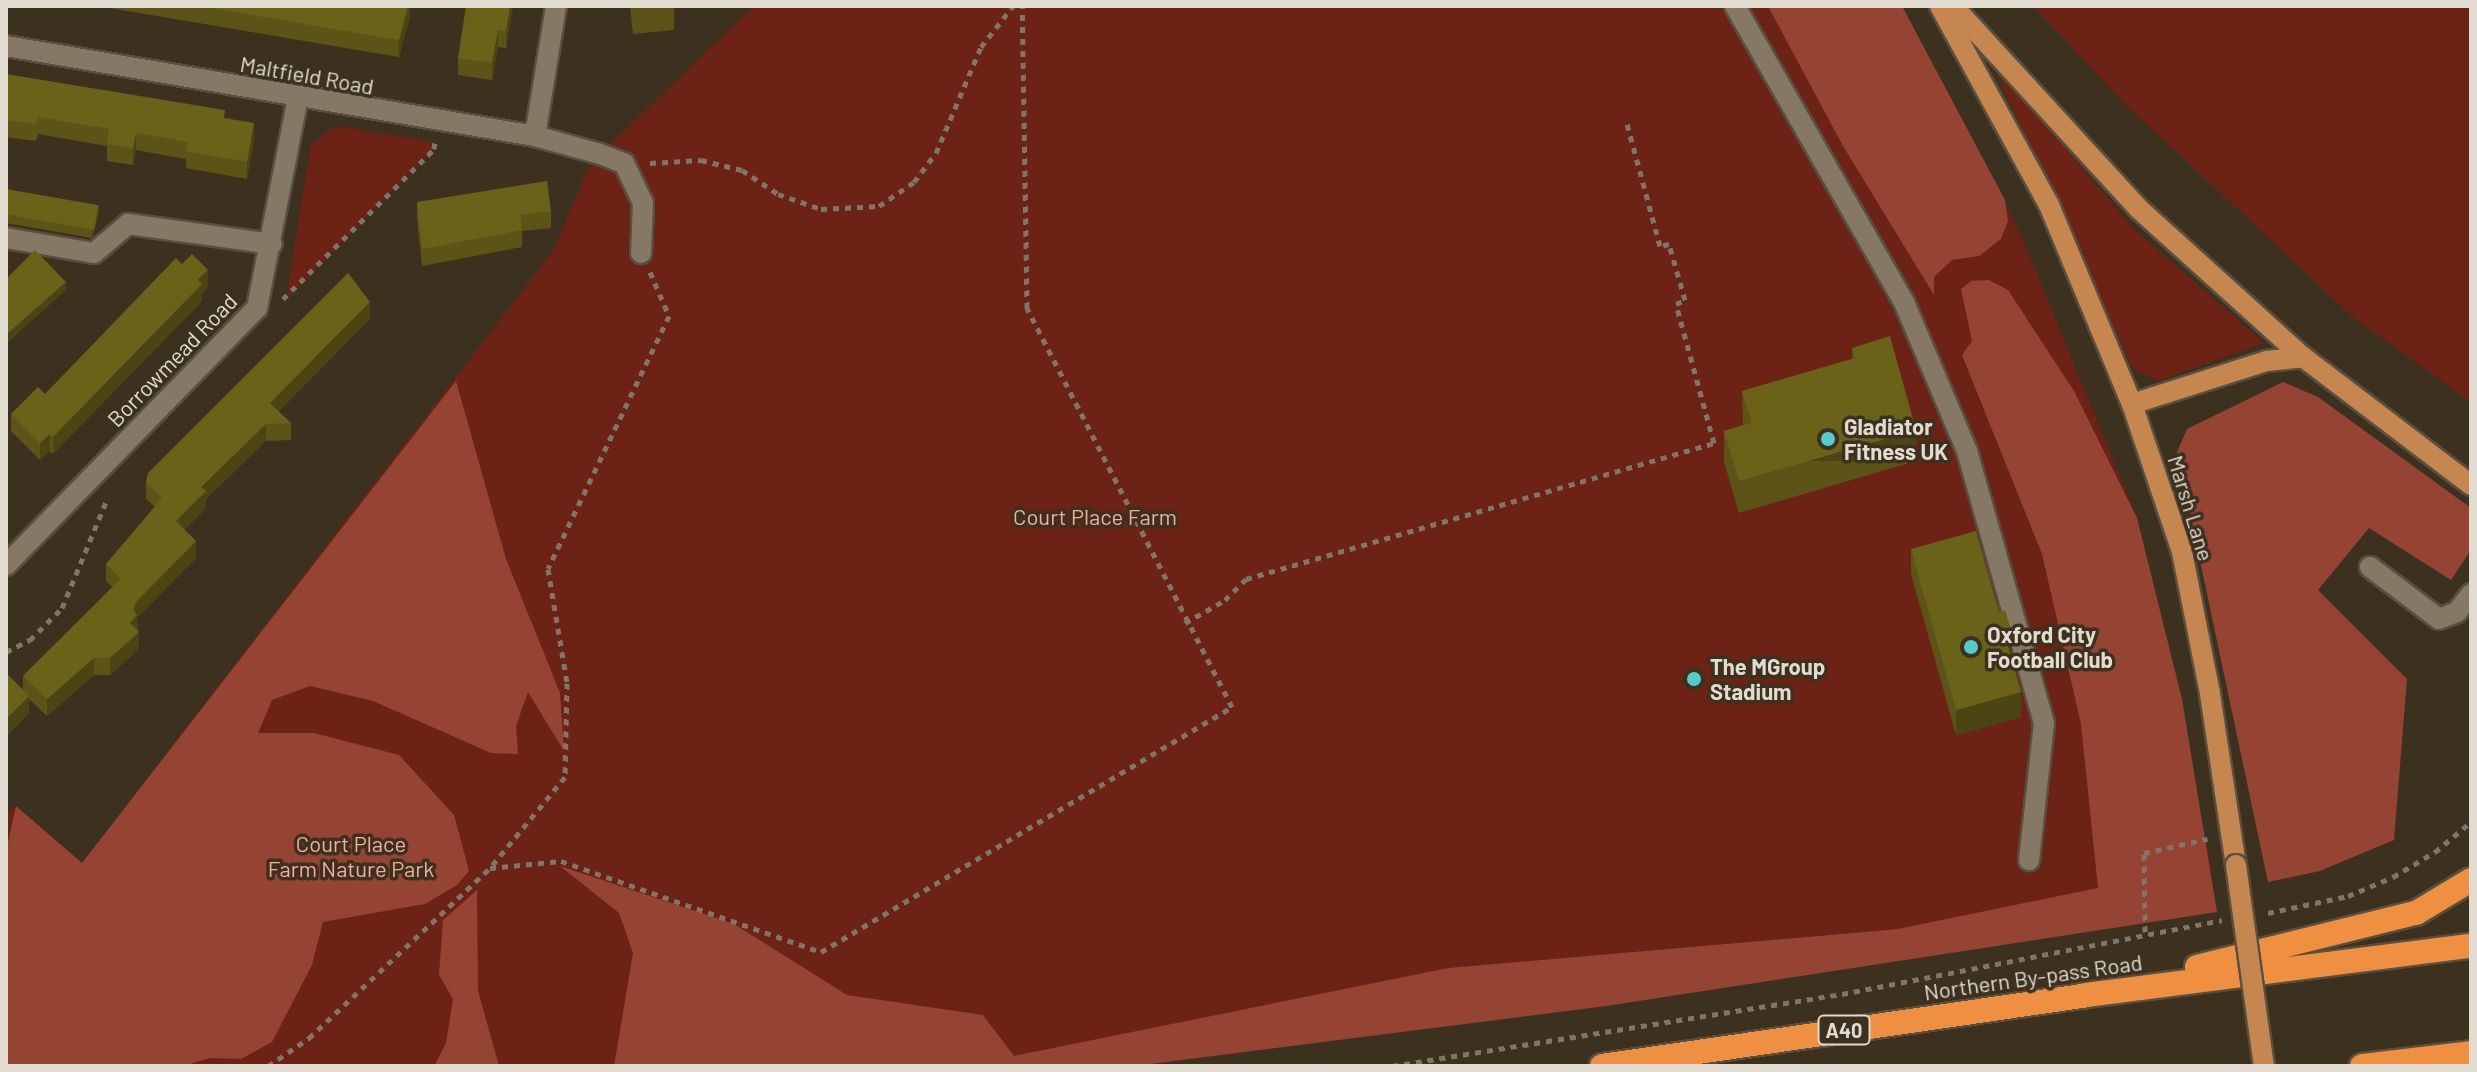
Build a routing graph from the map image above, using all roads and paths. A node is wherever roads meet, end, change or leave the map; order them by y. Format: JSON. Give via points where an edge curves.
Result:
{"nodes":[{"id":1,"x":556,"y":6,"type":"edge"},
{"id":2,"x":1013,"y":6,"type":"edge"},
{"id":3,"x":1022,"y":6,"type":"edge"},
{"id":4,"x":1735,"y":6,"type":"edge"},
{"id":5,"x":1940,"y":6,"type":"edge"},
{"id":6,"x":1953,"y":6,"type":"edge"},
{"id":7,"x":6,"y":46,"type":"edge"},
{"id":8,"x":298,"y":98,"type":"junction"},
{"id":9,"x":1626,"y":120,"type":"dead end"},
{"id":10,"x":438,"y":121,"type":"junction"},
{"id":11,"x":535,"y":136,"type":"junction"},
{"id":12,"x":624,"y":163,"type":"junction"},
{"id":13,"x":6,"y":238,"type":"edge"},
{"id":14,"x":272,"y":244,"type":"junction"},
{"id":15,"x":641,"y":253,"type":"joint"},
{"id":16,"x":261,"y":299,"type":"junction"},
{"id":17,"x":2303,"y":357,"type":"junction"},
{"id":18,"x":2132,"y":404,"type":"junction"},
{"id":19,"x":91,"y":479,"type":"junction"},
{"id":20,"x":2471,"y":485,"type":"edge"},
{"id":21,"x":6,"y":565,"type":"edge"},
{"id":22,"x":2370,"y":567,"type":"dead end"},
{"id":23,"x":2471,"y":594,"type":"edge"},
{"id":24,"x":1185,"y":623,"type":"junction"},
{"id":25,"x":6,"y":652,"type":"edge"},
{"id":26,"x":2471,"y":822,"type":"edge"},
{"id":27,"x":2231,"y":834,"type":"junction"},
{"id":28,"x":2029,"y":860,"type":"dead end"},
{"id":29,"x":490,"y":868,"type":"junction"},
{"id":30,"x":2471,"y":880,"type":"edge"},
{"id":31,"x":2261,"y":914,"type":"dead end"},
{"id":32,"x":2231,"y":919,"type":"dead end"},
{"id":33,"x":2145,"y":932,"type":"junction"},
{"id":34,"x":2471,"y":946,"type":"edge"},
{"id":35,"x":2086,"y":995,"type":"junction"},
{"id":36,"x":2471,"y":1053,"type":"edge"},
{"id":37,"x":268,"y":1066,"type":"edge"},
{"id":38,"x":1392,"y":1066,"type":"edge"},
{"id":39,"x":1602,"y":1066,"type":"edge"},
{"id":40,"x":2264,"y":1066,"type":"edge"},
{"id":41,"x":2362,"y":1066,"type":"edge"}],
"edges":[{"from":1,"to":11,"type":"street"},
{"from":2,"to":12,"type":"path","via":[[981,47],[936,153],[914,182],[879,206],[821,209],[778,194],[742,170],[701,160]]},
{"from":3,"to":24,"type":"path","via":[[1027,308]]},
{"from":4,"to":28,"type":"street","via":[[1904,302],[1967,451],[2044,723]]},
{"from":5,"to":18,"type":"main road","name":"Marsh Lane","via":[[2049,205]]},
{"from":6,"to":17,"type":"main road","via":[[2139,209]]},
{"from":7,"to":8,"type":"street","name":"Maltfield Road"},
{"from":8,"to":10,"type":"street","name":"Maltfield Road"},
{"from":8,"to":14,"type":"street","name":"Borrowmead Road"},
{"from":9,"to":24,"type":"path","via":[[1660,246],[1669,244],[1685,300],[1676,304],[1714,443],[1246,579],[1225,600]]},
{"from":10,"to":11,"type":"street","name":"Maltfield Road"},
{"from":10,"to":16,"type":"path","via":[[434,149],[289,299]]},
{"from":11,"to":12,"type":"street","name":"Maltfield Road"},
{"from":12,"to":15,"type":"street","via":[[643,203]]},
{"from":13,"to":14,"type":"street","via":[[94,253],[128,224]]},
{"from":14,"to":16,"type":"street","name":"Borrowmead Road"},
{"from":15,"to":29,"type":"path","via":[[669,316],[548,569],[567,683],[565,777]]},
{"from":16,"to":19,"type":"street","name":"Borrowmead Road"},
{"from":17,"to":18,"type":"main road","via":[[2267,361]]},
{"from":17,"to":20,"type":"main road"},
{"from":18,"to":27,"type":"main road","name":"Marsh Lane","via":[[2182,552]]},
{"from":19,"to":21,"type":"street","name":"Borrowmead Road"},
{"from":19,"to":25,"type":"path","via":[[108,496],[69,593],[30,640]]},
{"from":22,"to":23,"type":"street","via":[[2439,619],[2457,612]]},
{"from":24,"to":29,"type":"path","via":[[1232,707],[821,952],[561,861]]},
{"from":26,"to":31,"type":"path","via":[[2393,877],[2348,896]]},
{"from":27,"to":33,"type":"path","via":[[2144,853]]},
{"from":27,"to":40,"type":"main road","name":"Marsh Lane","bridge":true},
{"from":29,"to":37,"type":"path","via":[[309,1038]]},
{"from":30,"to":35,"type":"highway","via":[[2416,913]]},
{"from":32,"to":33,"type":"path"},
{"from":33,"to":38,"type":"path","via":[[1842,994]]},
{"from":34,"to":35,"type":"highway","name":"Northern By-pass Road","number":"A40"},
{"from":35,"to":39,"type":"highway","name":"Northern By-pass Road","number":"A40"},
{"from":36,"to":41,"type":"highway"}]}
